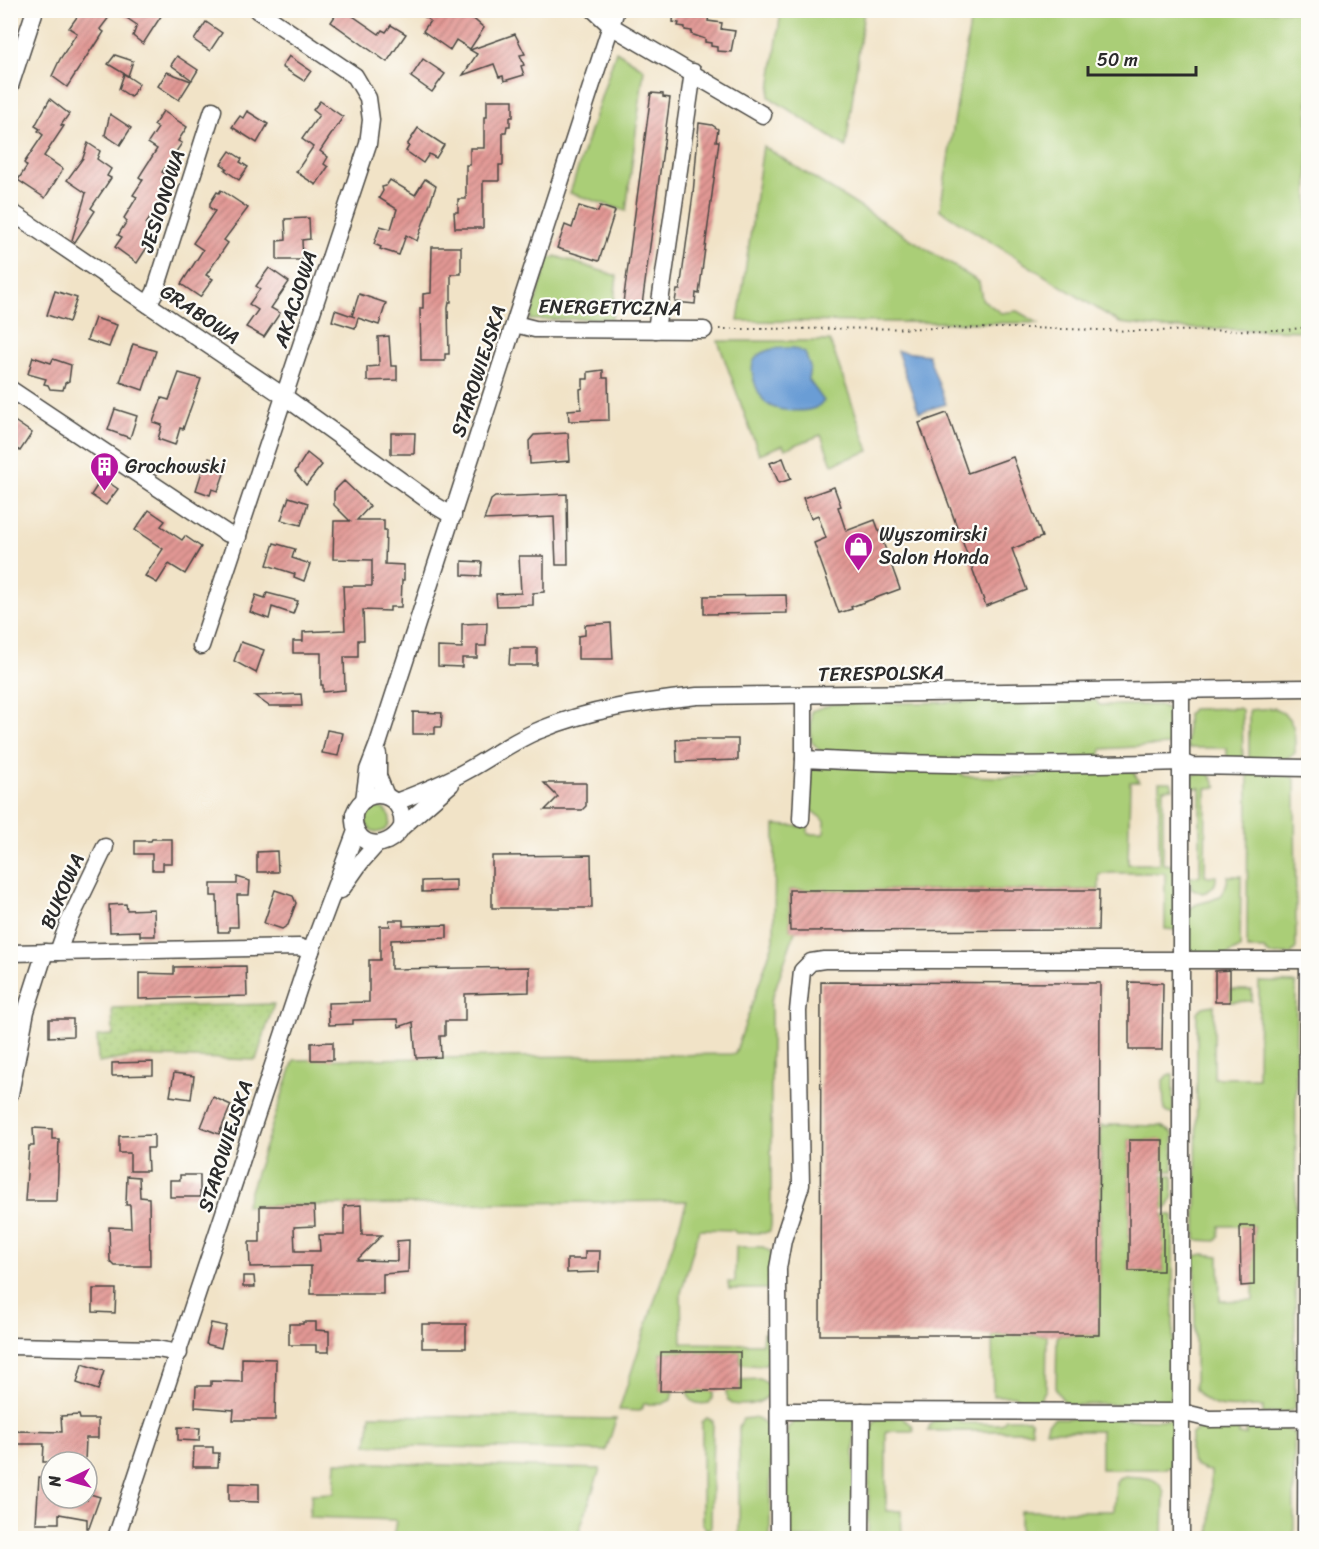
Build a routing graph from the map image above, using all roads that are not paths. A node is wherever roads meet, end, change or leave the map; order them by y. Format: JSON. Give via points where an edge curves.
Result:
{"nodes":[{"id":1,"x":35,"y":10,"type":"edge"},
{"id":2,"x":257,"y":10,"type":"edge"},
{"id":3,"x":594,"y":10,"type":"edge"},
{"id":4,"x":614,"y":18,"type":"edge"},
{"id":5,"x":693,"y":72,"type":"junction"},
{"id":6,"x":10,"y":86,"type":"edge"},
{"id":7,"x":213,"y":110,"type":"dead end"},
{"id":8,"x":763,"y":115,"type":"dead end"},
{"id":9,"x":10,"y":211,"type":"edge"},
{"id":10,"x":148,"y":304,"type":"junction"},
{"id":11,"x":515,"y":324,"type":"junction"},
{"id":12,"x":656,"y":330,"type":"junction"},
{"id":13,"x":705,"y":330,"type":"road end"},
{"id":14,"x":10,"y":389,"type":"edge"},
{"id":15,"x":285,"y":397,"type":"junction"},
{"id":16,"x":453,"y":516,"type":"junction"},
{"id":17,"x":238,"y":537,"type":"junction"},
{"id":18,"x":201,"y":646,"type":"dead end"},
{"id":19,"x":1308,"y":688,"type":"edge"},
{"id":20,"x":1181,"y":690,"type":"junction"},
{"id":21,"x":804,"y":695,"type":"junction"},
{"id":22,"x":378,"y":744,"type":"junction"},
{"id":23,"x":804,"y":759,"type":"junction"},
{"id":24,"x":1181,"y":762,"type":"junction"},
{"id":25,"x":1308,"y":768,"type":"edge"},
{"id":26,"x":468,"y":770,"type":"junction"},
{"id":27,"x":391,"y":799,"type":"junction"},
{"id":28,"x":364,"y":800,"type":"junction"},
{"id":29,"x":801,"y":819,"type":"dead end"},
{"id":30,"x":402,"y":827,"type":"junction"},
{"id":31,"x":356,"y":831,"type":"junction"},
{"id":32,"x":377,"y":844,"type":"junction"},
{"id":33,"x":105,"y":847,"type":"dead end"},
{"id":34,"x":328,"y":908,"type":"junction"},
{"id":35,"x":311,"y":951,"type":"junction"},
{"id":36,"x":10,"y":952,"type":"edge"},
{"id":37,"x":52,"y":952,"type":"junction"},
{"id":38,"x":1308,"y":960,"type":"edge"},
{"id":39,"x":1181,"y":962,"type":"junction"},
{"id":40,"x":10,"y":1094,"type":"edge"},
{"id":41,"x":10,"y":1346,"type":"edge"},
{"id":42,"x":179,"y":1353,"type":"junction"},
{"id":43,"x":1307,"y":1373,"type":"edge"},
{"id":44,"x":779,"y":1411,"type":"junction"},
{"id":45,"x":862,"y":1412,"type":"junction"},
{"id":46,"x":1180,"y":1412,"type":"junction"},
{"id":47,"x":1306,"y":1418,"type":"junction"},
{"id":48,"x":116,"y":1539,"type":"edge"},
{"id":49,"x":779,"y":1539,"type":"edge"},
{"id":50,"x":861,"y":1539,"type":"edge"},
{"id":51,"x":1180,"y":1539,"type":"edge"},
{"id":52,"x":1306,"y":1539,"type":"edge"}],
"edges":[{"from":1,"to":6,"type":"street"},
{"from":2,"to":15,"type":"street","name":"AKACJOWA","via":[[354,76],[368,98],[371,120],[368,144]]},
{"from":3,"to":4,"type":"street"},
{"from":4,"to":5,"type":"street"},
{"from":4,"to":11,"type":"street","name":"STAROWIEJSKA"},
{"from":5,"to":8,"type":"street"},
{"from":5,"to":12,"type":"street"},
{"from":7,"to":10,"type":"street","name":"JESIONOWA"},
{"from":9,"to":10,"type":"street","name":"GRABOWA"},
{"from":10,"to":15,"type":"street","name":"GRABOWA"},
{"from":11,"to":12,"type":"street","name":"ENERGETYCZNA","via":[[535,329]]},
{"from":11,"to":16,"type":"street","name":"STAROWIEJSKA"},
{"from":12,"to":13,"type":"street","name":"ENERGETYCZNA"},
{"from":14,"to":17,"type":"street","via":[[226,533]]},
{"from":15,"to":16,"type":"street","name":"GRABOWA"},
{"from":15,"to":17,"type":"street","name":"AKACJOWA"},
{"from":16,"to":22,"type":"street","name":"STAROWIEJSKA"},
{"from":17,"to":18,"type":"street","name":"AKACJOWA"},
{"from":19,"to":20,"type":"street","name":"TERESPOLSKA"},
{"from":20,"to":21,"type":"street","name":"TERESPOLSKA"},
{"from":20,"to":24,"type":"street"},
{"from":21,"to":23,"type":"street"},
{"from":21,"to":26,"type":"street","name":"TERESPOLSKA","via":[[697,696],[609,708],[540,729]]},
{"from":22,"to":27,"type":"street","name":"STAROWIEJSKA","via":[[378,776]]},
{"from":22,"to":28,"type":"street","name":"STAROWIEJSKA","via":[[368,770]]},
{"from":23,"to":24,"type":"street","via":[[1061,766]]},
{"from":23,"to":29,"type":"street"},
{"from":24,"to":25,"type":"street","via":[[1191,766]]},
{"from":24,"to":39,"type":"street"},
{"from":26,"to":27,"type":"street","name":"TERESPOLSKA"},
{"from":26,"to":30,"type":"street","name":"TERESPOLSKA"},
{"from":27,"to":28,"type":"street","via":[[375,795]]},
{"from":27,"to":30,"type":"street","via":[[402,812]]},
{"from":28,"to":31,"type":"street","via":[[354,814]]},
{"from":30,"to":32,"type":"street","via":[[392,840]]},
{"from":31,"to":32,"type":"street","via":[[363,839]]},
{"from":31,"to":34,"type":"street","name":"STAROWIEJSKA"},
{"from":32,"to":34,"type":"street","name":"STAROWIEJSKA"},
{"from":33,"to":37,"type":"street","name":"BUKOWA"},
{"from":34,"to":35,"type":"street","name":"STAROWIEJSKA"},
{"from":35,"to":37,"type":"street","via":[[299,947]]},
{"from":35,"to":42,"type":"street","name":"STAROWIEJSKA"},
{"from":36,"to":37,"type":"street"},
{"from":37,"to":40,"type":"street","name":"BUKOWA","via":[[26,1011]]},
{"from":38,"to":39,"type":"street"},
{"from":38,"to":43,"type":"street"},
{"from":39,"to":44,"type":"street","via":[[824,960],[812,962],[802,971],[798,1011],[801,1185],[778,1268]]},
{"from":39,"to":46,"type":"street"},
{"from":41,"to":42,"type":"street","via":[[157,1349]]},
{"from":42,"to":48,"type":"street","name":"STAROWIEJSKA"},
{"from":43,"to":47,"type":"street"},
{"from":44,"to":45,"type":"street"},
{"from":44,"to":49,"type":"street"},
{"from":45,"to":46,"type":"street"},
{"from":45,"to":50,"type":"street"},
{"from":46,"to":47,"type":"street","via":[[1210,1419]]},
{"from":46,"to":51,"type":"street"},
{"from":47,"to":52,"type":"street"}]}
